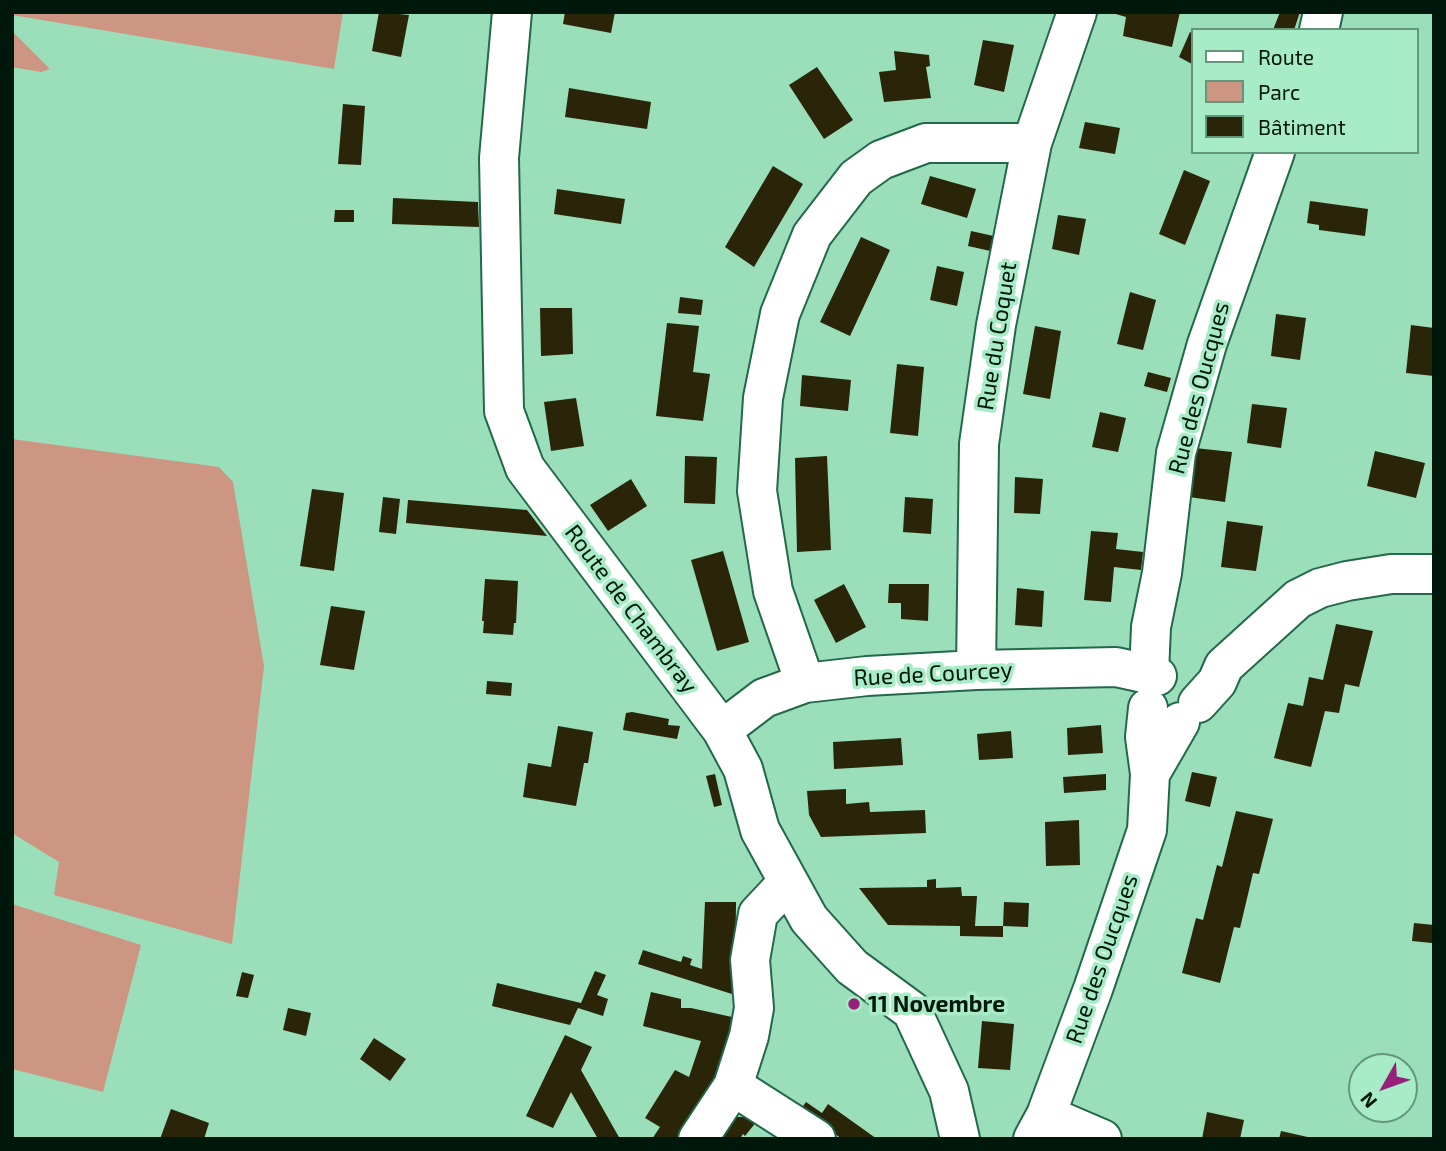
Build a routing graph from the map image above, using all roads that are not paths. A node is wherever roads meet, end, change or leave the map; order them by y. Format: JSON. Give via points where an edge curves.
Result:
{"nodes":[{"id":1,"x":512,"y":12,"type":"edge"},
{"id":2,"x":1077,"y":12,"type":"edge"},
{"id":3,"x":1032,"y":143,"type":"junction"},
{"id":4,"x":1274,"y":154,"type":"edge"},
{"id":5,"x":1434,"y":574,"type":"edge"},
{"id":6,"x":976,"y":670,"type":"junction"},
{"id":7,"x":805,"y":684,"type":"junction"},
{"id":8,"x":1170,"y":693,"type":"junction"},
{"id":9,"x":722,"y":730,"type":"junction"},
{"id":10,"x":790,"y":886,"type":"junction"},
{"id":11,"x":733,"y":1086,"type":"junction"},
{"id":12,"x":1040,"y":1127,"type":"edge"},
{"id":13,"x":698,"y":1139,"type":"edge"},
{"id":14,"x":816,"y":1139,"type":"edge"},
{"id":15,"x":960,"y":1139,"type":"edge"},
{"id":16,"x":1102,"y":1139,"type":"edge"}],
"edges":[{"from":1,"to":9,"type":"street","name":"Route de Chambray","via":[[499,158],[504,411],[524,468]]},
{"from":2,"to":3,"type":"street","name":"Rue du Coquet"},
{"from":3,"to":6,"type":"street","name":"Rue du Coquet","via":[[996,325],[979,444]]},
{"from":3,"to":7,"type":"street","via":[[926,143],[881,160],[856,178],[812,235],[780,314],[763,398],[757,491],[773,591]]},
{"from":4,"to":8,"type":"street","name":"Rue des Oucques","via":[[1207,344],[1176,453],[1151,627]]},
{"from":5,"to":8,"type":"street","via":[[1391,574],[1320,588],[1298,599],[1224,666],[1217,682]]},
{"from":6,"to":7,"type":"street","name":"Rue de Courcey"},
{"from":6,"to":8,"type":"street","name":"Rue de Courcey","via":[[1116,667]]},
{"from":7,"to":9,"type":"street","name":"Rue de Courcey","via":[[764,698]]},
{"from":8,"to":12,"type":"street","name":"Rue des Oucques","via":[[1150,774],[1147,830]]},
{"from":9,"to":10,"type":"street","name":"Route de Chambray","via":[[743,769],[760,830]]},
{"from":10,"to":11,"type":"street","via":[[758,914],[750,960],[754,1008],[750,1036]]},
{"from":10,"to":15,"type":"street","via":[[820,898],[855,944],[841,955],[912,1011],[949,1091]]},
{"from":11,"to":13,"type":"street"},
{"from":11,"to":14,"type":"street"},
{"from":12,"to":16,"type":"street"}]}
